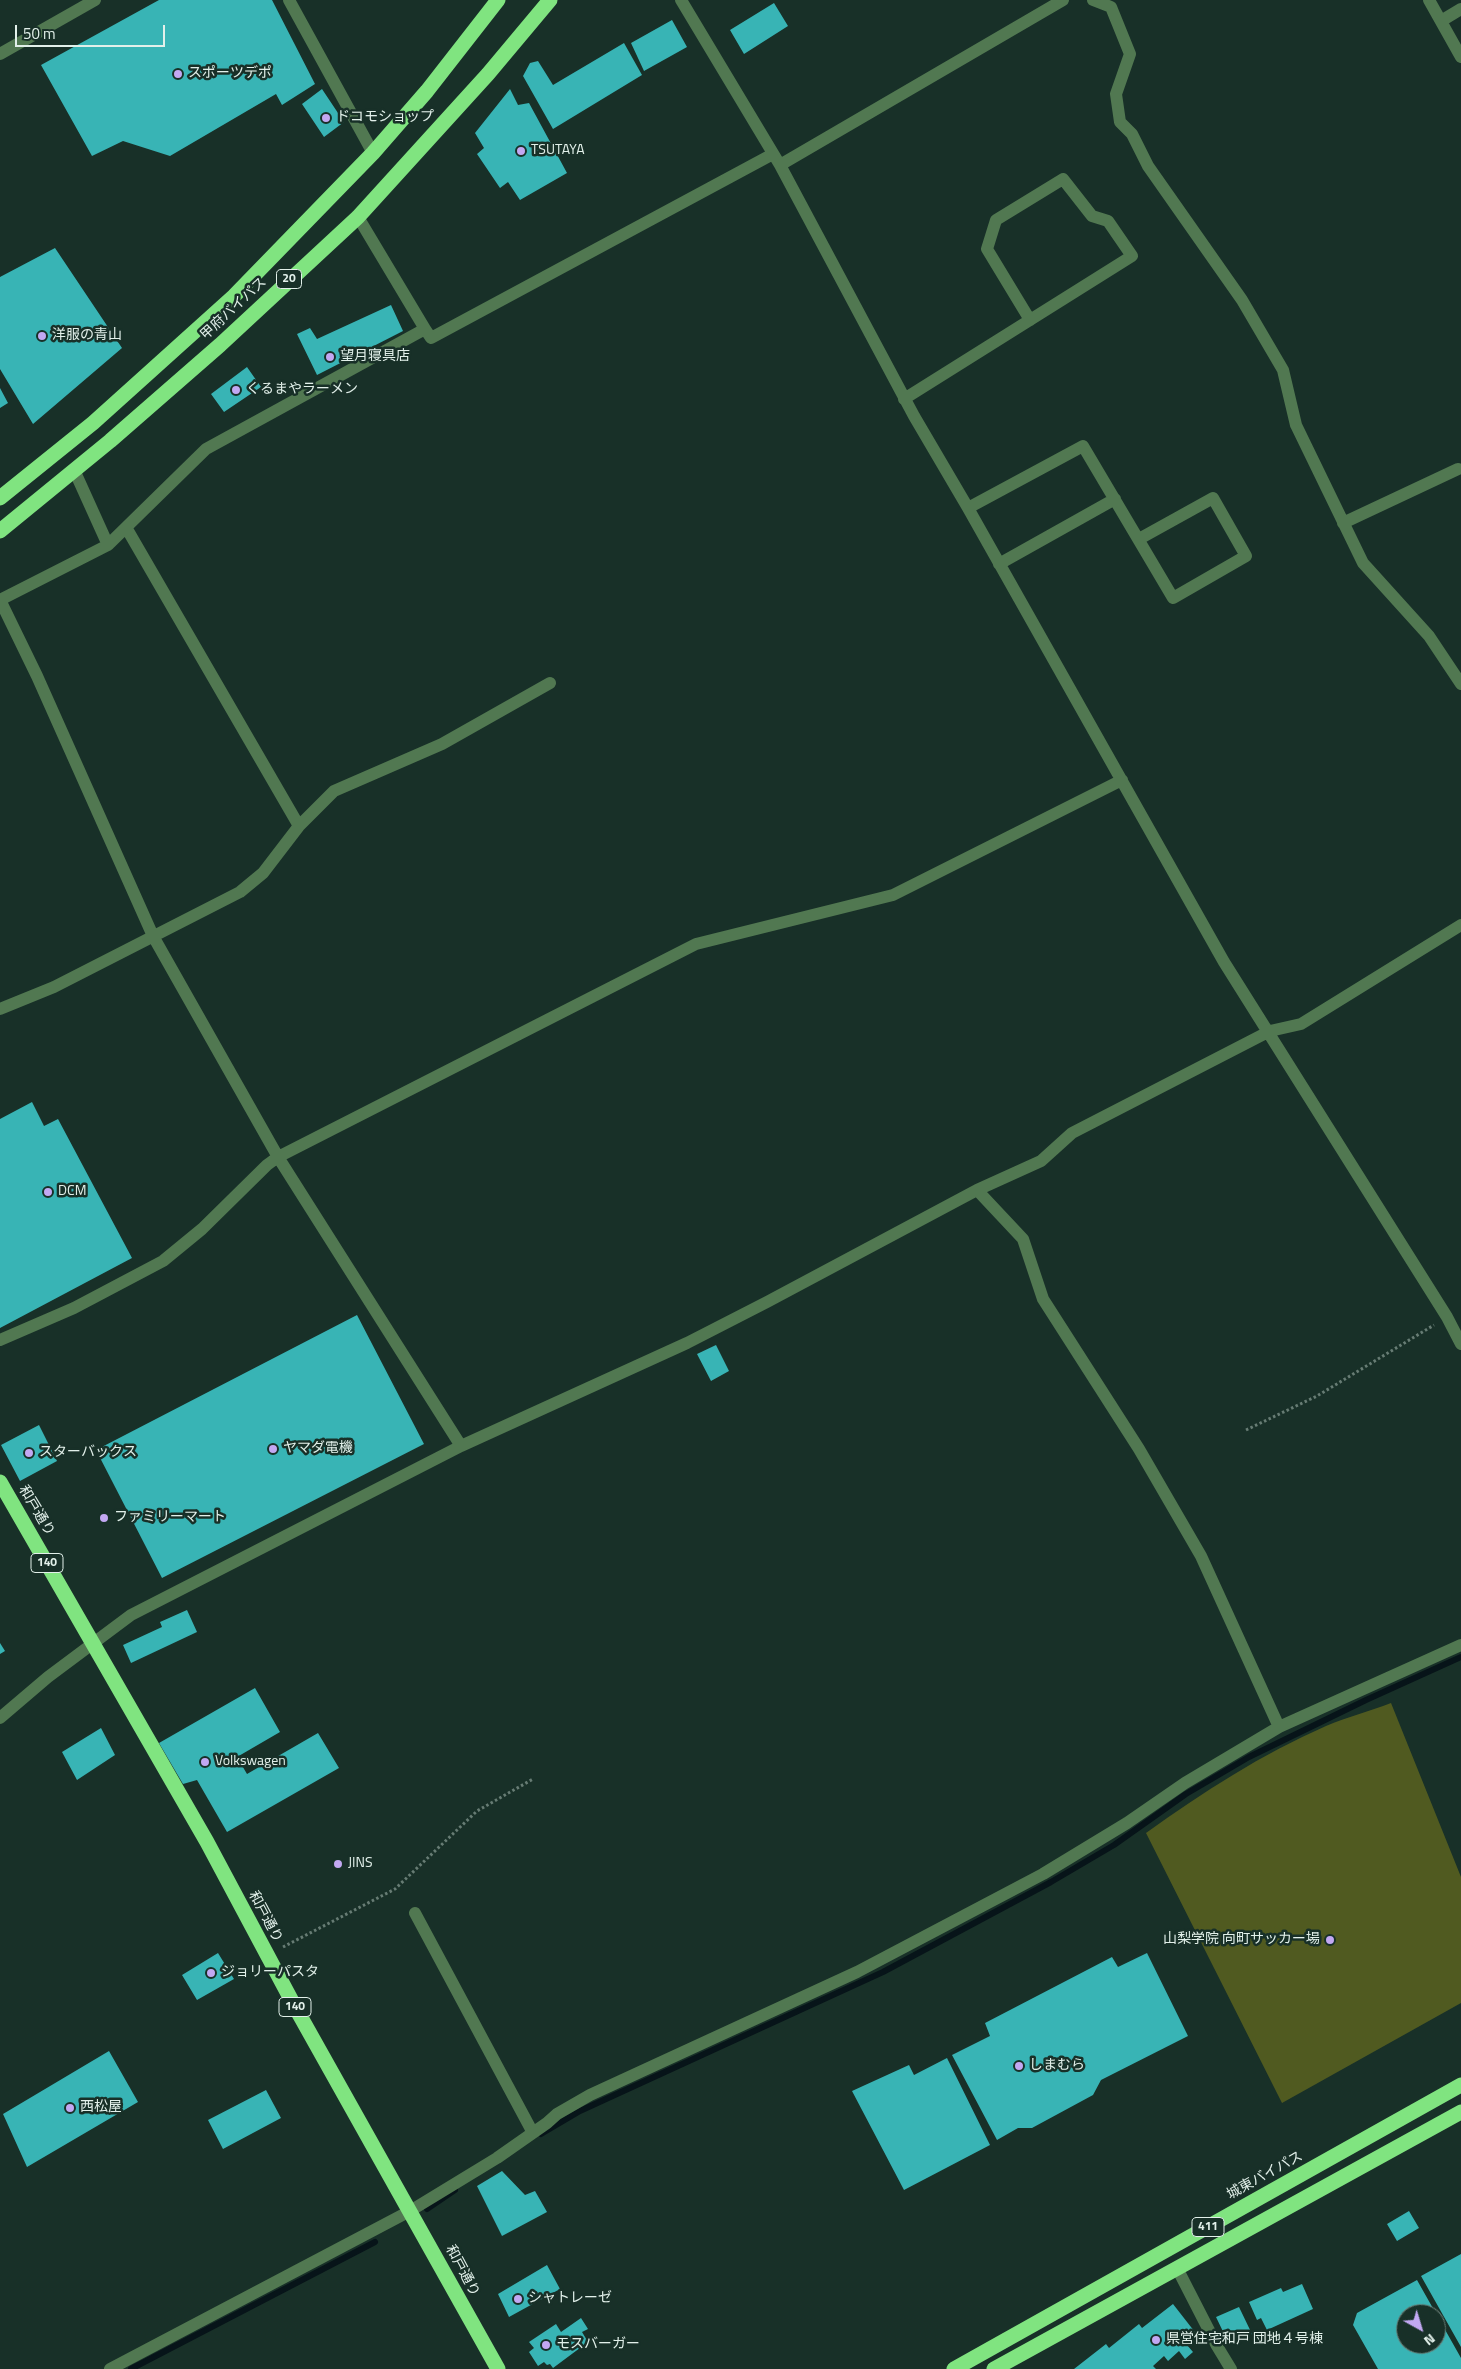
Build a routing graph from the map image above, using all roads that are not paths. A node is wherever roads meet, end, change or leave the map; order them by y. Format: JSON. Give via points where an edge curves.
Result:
{"nodes":[{"id":1,"x":95,"y":0,"type":"edge"},
{"id":2,"x":289,"y":0,"type":"edge"},
{"id":3,"x":498,"y":0,"type":"edge"},
{"id":4,"x":550,"y":0,"type":"edge"},
{"id":5,"x":682,"y":0,"type":"edge"},
{"id":6,"x":1063,"y":0,"type":"edge"},
{"id":7,"x":1093,"y":0,"type":"edge"},
{"id":8,"x":1429,"y":0,"type":"edge"},
{"id":9,"x":1116,"y":3,"type":"edge"},
{"id":10,"x":1461,"y":9,"type":"edge"},
{"id":11,"x":1441,"y":21,"type":"junction"},
{"id":12,"x":0,"y":54,"type":"edge"},
{"id":13,"x":1461,"y":57,"type":"edge"},
{"id":14,"x":374,"y":153,"type":"junction"},
{"id":15,"x":776,"y":160,"type":"junction"},
{"id":16,"x":358,"y":217,"type":"junction"},
{"id":17,"x":1030,"y":320,"type":"junction"},
{"id":18,"x":425,"y":329,"type":"junction"},
{"id":19,"x":904,"y":399,"type":"junction"},
{"id":20,"x":1458,"y":469,"type":"dead end"},
{"id":21,"x":75,"y":472,"type":"junction"},
{"id":22,"x":0,"y":498,"type":"edge"},
{"id":23,"x":1115,"y":499,"type":"junction"},
{"id":24,"x":968,"y":508,"type":"junction"},
{"id":25,"x":1343,"y":523,"type":"junction"},
{"id":26,"x":127,"y":529,"type":"junction"},
{"id":27,"x":0,"y":531,"type":"edge"},
{"id":28,"x":1139,"y":539,"type":"junction"},
{"id":29,"x":108,"y":545,"type":"junction"},
{"id":30,"x":999,"y":564,"type":"junction"},
{"id":31,"x":0,"y":600,"type":"edge"},
{"id":32,"x":550,"y":683,"type":"dead end"},
{"id":33,"x":1461,"y":684,"type":"edge"},
{"id":34,"x":1122,"y":780,"type":"junction"},
{"id":35,"x":299,"y":826,"type":"junction"},
{"id":36,"x":1461,"y":925,"type":"edge"},
{"id":37,"x":153,"y":936,"type":"junction"},
{"id":38,"x":0,"y":1009,"type":"edge"},
{"id":39,"x":1270,"y":1031,"type":"junction"},
{"id":40,"x":278,"y":1157,"type":"junction"},
{"id":41,"x":977,"y":1190,"type":"junction"},
{"id":42,"x":0,"y":1340,"type":"edge"},
{"id":43,"x":1461,"y":1344,"type":"edge"},
{"id":44,"x":461,"y":1446,"type":"junction"},
{"id":45,"x":0,"y":1482,"type":"edge"},
{"id":46,"x":93,"y":1644,"type":"junction"},
{"id":47,"x":1461,"y":1645,"type":"edge"},
{"id":48,"x":0,"y":1718,"type":"edge"},
{"id":49,"x":1279,"y":1727,"type":"junction"},
{"id":50,"x":415,"y":1913,"type":"dead end"},
{"id":51,"x":1461,"y":2085,"type":"edge"},
{"id":52,"x":1461,"y":2112,"type":"edge"},
{"id":53,"x":533,"y":2133,"type":"junction"},
{"id":54,"x":410,"y":2211,"type":"junction"},
{"id":55,"x":1177,"y":2268,"type":"junction"},
{"id":56,"x":110,"y":2369,"type":"edge"},
{"id":57,"x":498,"y":2369,"type":"edge"},
{"id":58,"x":954,"y":2369,"type":"edge"},
{"id":59,"x":994,"y":2369,"type":"edge"},
{"id":60,"x":1231,"y":2369,"type":"edge"}],
"edges":[{"from":1,"to":12,"type":"street"},
{"from":2,"to":14,"type":"street"},
{"from":3,"to":14,"type":"highway","name":"甲府バイパス","number":"20"},
{"from":4,"to":16,"type":"highway","name":"甲府バイパス","number":"20","via":[[488,74]]},
{"from":5,"to":15,"type":"street"},
{"from":6,"to":15,"type":"street"},
{"from":7,"to":9,"type":"street"},
{"from":8,"to":11,"type":"street"},
{"from":9,"to":25,"type":"street","via":[[1130,54],[1116,94],[1120,122],[1132,134],[1148,166],[1242,300],[1283,370],[1296,424]]},
{"from":10,"to":11,"type":"street"},
{"from":11,"to":13,"type":"street"},
{"from":14,"to":22,"type":"highway","name":"甲府バイパス","number":"20","via":[[234,296],[93,423]]},
{"from":15,"to":18,"type":"street","via":[[431,338]]},
{"from":15,"to":19,"type":"street"},
{"from":16,"to":18,"type":"street"},
{"from":16,"to":21,"type":"highway","name":"甲府バイパス","number":"20","via":[[220,345]]},
{"from":17,"to":17,"type":"street","via":[[1132,256],[1108,221],[1092,216],[1063,179],[996,220],[987,249]]},
{"from":17,"to":19,"type":"street"},
{"from":18,"to":26,"type":"street","via":[[206,449]]},
{"from":19,"to":24,"type":"street"},
{"from":20,"to":25,"type":"street"},
{"from":21,"to":27,"type":"highway","name":"甲府バイパス","number":"20"},
{"from":21,"to":29,"type":"street"},
{"from":23,"to":24,"type":"street","via":[[1083,446]]},
{"from":23,"to":28,"type":"street"},
{"from":23,"to":30,"type":"street"},
{"from":24,"to":30,"type":"street"},
{"from":25,"to":33,"type":"street","via":[[1363,563],[1429,636]]},
{"from":26,"to":29,"type":"street"},
{"from":26,"to":35,"type":"street"},
{"from":28,"to":28,"type":"street","via":[[1173,598],[1246,556],[1213,498]]},
{"from":29,"to":31,"type":"street"},
{"from":30,"to":34,"type":"street"},
{"from":31,"to":37,"type":"street"},
{"from":32,"to":35,"type":"street","via":[[442,744],[334,791]]},
{"from":34,"to":39,"type":"street","via":[[1224,962]]},
{"from":34,"to":40,"type":"street","via":[[893,895],[696,944]]},
{"from":35,"to":37,"type":"street","via":[[263,873],[240,892]]},
{"from":36,"to":39,"type":"street","via":[[1301,1024]]},
{"from":37,"to":38,"type":"street","via":[[54,987]]},
{"from":37,"to":40,"type":"street"},
{"from":39,"to":41,"type":"street","via":[[1072,1133],[1041,1162]]},
{"from":39,"to":43,"type":"street"},
{"from":40,"to":42,"type":"street","via":[[163,1261],[74,1308]]},
{"from":40,"to":44,"type":"street"},
{"from":41,"to":44,"type":"street","via":[[687,1343]]},
{"from":41,"to":49,"type":"street","via":[[1023,1239],[1043,1300],[1139,1449],[1201,1556]]},
{"from":44,"to":46,"type":"street","via":[[131,1615]]},
{"from":45,"to":46,"type":"highway","name":"和戸通り","number":"140"},
{"from":46,"to":48,"type":"street"},
{"from":46,"to":54,"type":"highway","name":"和戸通り","number":"140","via":[[207,1842]]},
{"from":47,"to":49,"type":"street"},
{"from":49,"to":53,"type":"street","via":[[1043,1874],[857,1972],[590,2095]]},
{"from":50,"to":53,"type":"street"},
{"from":51,"to":58,"type":"highway","name":"城東バイパス","number":"411"},
{"from":52,"to":55,"type":"highway","number":"411"},
{"from":53,"to":54,"type":"street"},
{"from":54,"to":56,"type":"street"},
{"from":54,"to":57,"type":"highway","name":"和戸通り","number":"140"},
{"from":55,"to":59,"type":"highway","number":"411"},
{"from":55,"to":60,"type":"street"}]}
